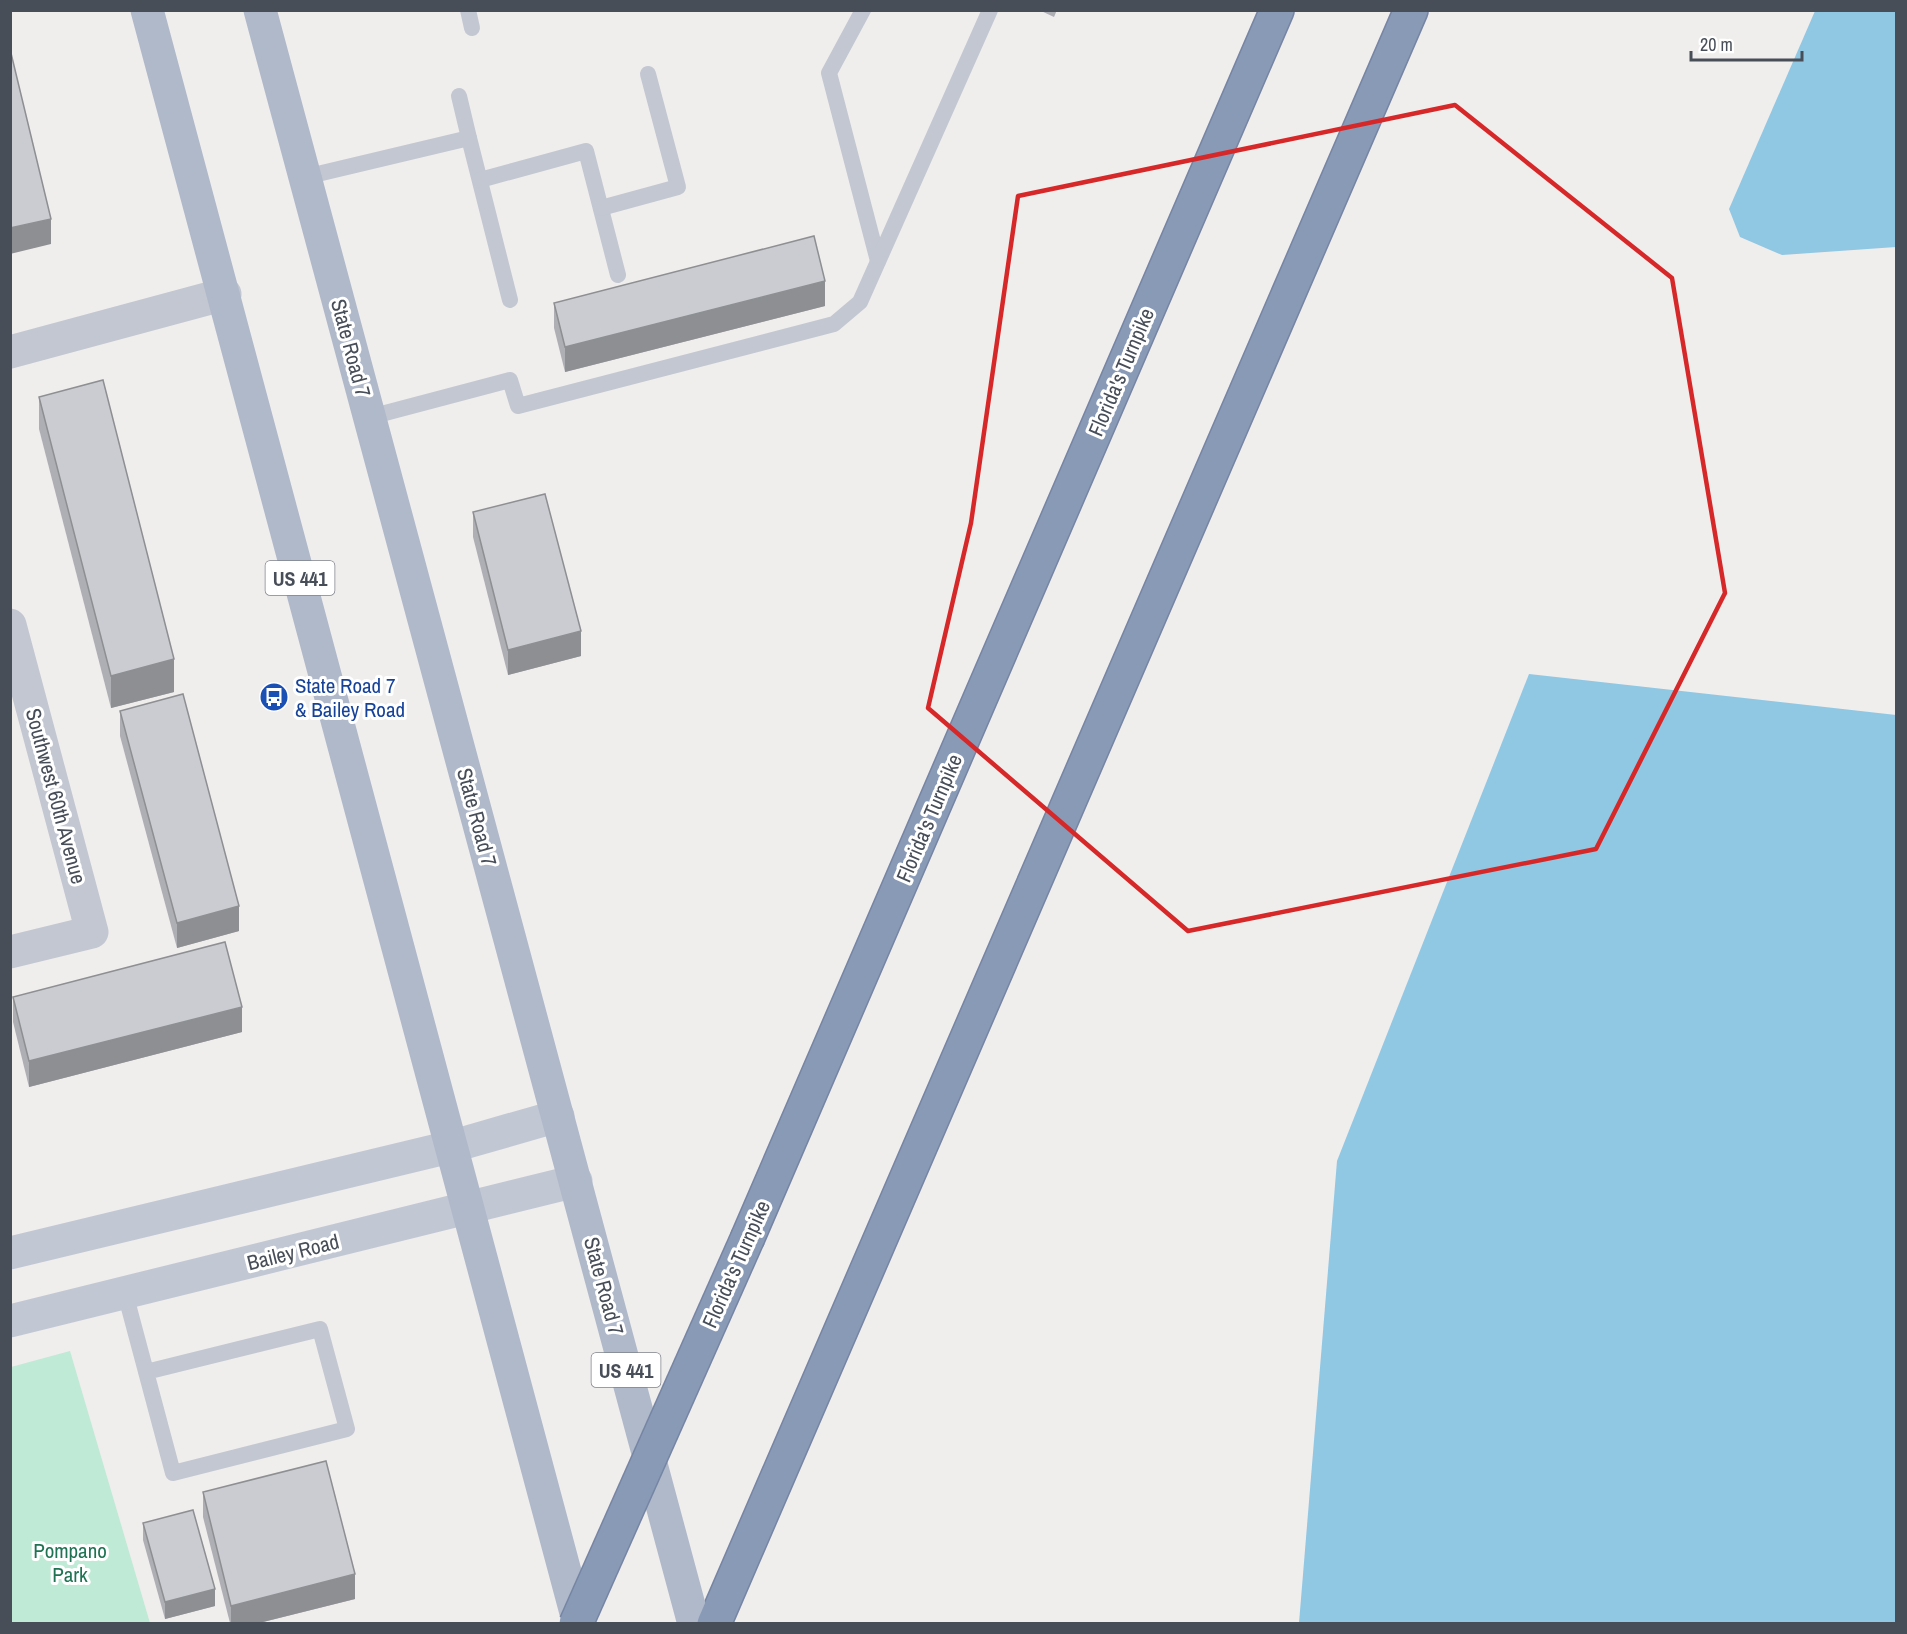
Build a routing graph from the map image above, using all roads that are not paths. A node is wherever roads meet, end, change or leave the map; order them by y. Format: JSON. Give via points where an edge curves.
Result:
{"nodes":[{"id":1,"x":147,"y":10,"type":"edge"},
{"id":2,"x":260,"y":10,"type":"edge"},
{"id":3,"x":468,"y":10,"type":"edge"},
{"id":4,"x":863,"y":10,"type":"edge"},
{"id":5,"x":990,"y":10,"type":"edge"},
{"id":6,"x":1277,"y":10,"type":"edge"},
{"id":7,"x":1411,"y":10,"type":"edge"},
{"id":8,"x":472,"y":28,"type":"dead end"},
{"id":9,"x":648,"y":74,"type":"dead end"},
{"id":10,"x":459,"y":96,"type":"dead end"},
{"id":11,"x":469,"y":138,"type":"junction"},
{"id":12,"x":305,"y":177,"type":"junction"},
{"id":13,"x":480,"y":180,"type":"junction"},
{"id":14,"x":601,"y":208,"type":"junction"},
{"id":15,"x":878,"y":261,"type":"junction"},
{"id":16,"x":618,"y":275,"type":"dead end"},
{"id":17,"x":225,"y":294,"type":"junction"},
{"id":18,"x":510,"y":300,"type":"dead end"},
{"id":19,"x":10,"y":352,"type":"edge"},
{"id":20,"x":369,"y":417,"type":"junction"},
{"id":21,"x":10,"y":625,"type":"edge"},
{"id":22,"x":10,"y":952,"type":"edge"},
{"id":23,"x":558,"y":1116,"type":"junction"},
{"id":24,"x":450,"y":1147,"type":"junction"},
{"id":25,"x":576,"y":1181,"type":"junction"},
{"id":26,"x":467,"y":1209,"type":"junction"},
{"id":27,"x":10,"y":1253,"type":"edge"},
{"id":28,"x":125,"y":1293,"type":"junction"},
{"id":29,"x":10,"y":1321,"type":"edge"},
{"id":30,"x":146,"y":1372,"type":"junction"},
{"id":31,"x":578,"y":1623,"type":"edge"},
{"id":32,"x":694,"y":1623,"type":"edge"},
{"id":33,"x":714,"y":1623,"type":"edge"}],
"edges":[{"from":1,"to":17,"type":"main road","number":"US 441"},
{"from":2,"to":12,"type":"main road","name":"State Road 7","number":"US 441"},
{"from":3,"to":8,"type":"lane"},
{"from":4,"to":15,"type":"lane","via":[[829,73]]},
{"from":5,"to":15,"type":"lane"},
{"from":6,"to":31,"type":"highway","name":"Florida's Turnpike","bridge":true},
{"from":7,"to":33,"type":"highway"},
{"from":9,"to":14,"type":"lane","via":[[678,187]]},
{"from":10,"to":11,"type":"lane"},
{"from":11,"to":12,"type":"lane"},
{"from":11,"to":13,"type":"lane"},
{"from":12,"to":20,"type":"main road","name":"State Road 7","number":"US 441"},
{"from":13,"to":14,"type":"lane","via":[[586,151]]},
{"from":13,"to":18,"type":"lane"},
{"from":14,"to":16,"type":"lane"},
{"from":15,"to":20,"type":"lane","via":[[860,302],[834,324],[518,406],[510,380]]},
{"from":17,"to":19,"type":"street"},
{"from":17,"to":24,"type":"main road","number":"US 441"},
{"from":20,"to":23,"type":"main road","name":"State Road 7","number":"US 441"},
{"from":21,"to":22,"type":"street","name":"Southwest 60th Avenue","via":[[92,932]]},
{"from":23,"to":24,"type":"street"},
{"from":23,"to":25,"type":"main road","name":"State Road 7","number":"US 441"},
{"from":24,"to":26,"type":"main road","number":"US 441"},
{"from":24,"to":27,"type":"street"},
{"from":25,"to":26,"type":"street","name":"Bailey Road"},
{"from":25,"to":32,"type":"main road","name":"State Road 7","number":"US 441"},
{"from":26,"to":28,"type":"street","name":"Bailey Road"},
{"from":26,"to":31,"type":"main road","number":"US 441"},
{"from":28,"to":29,"type":"street","name":"Bailey Road"},
{"from":28,"to":30,"type":"lane"},
{"from":30,"to":30,"type":"lane","via":[[173,1473],[347,1429],[320,1329]]}]}
